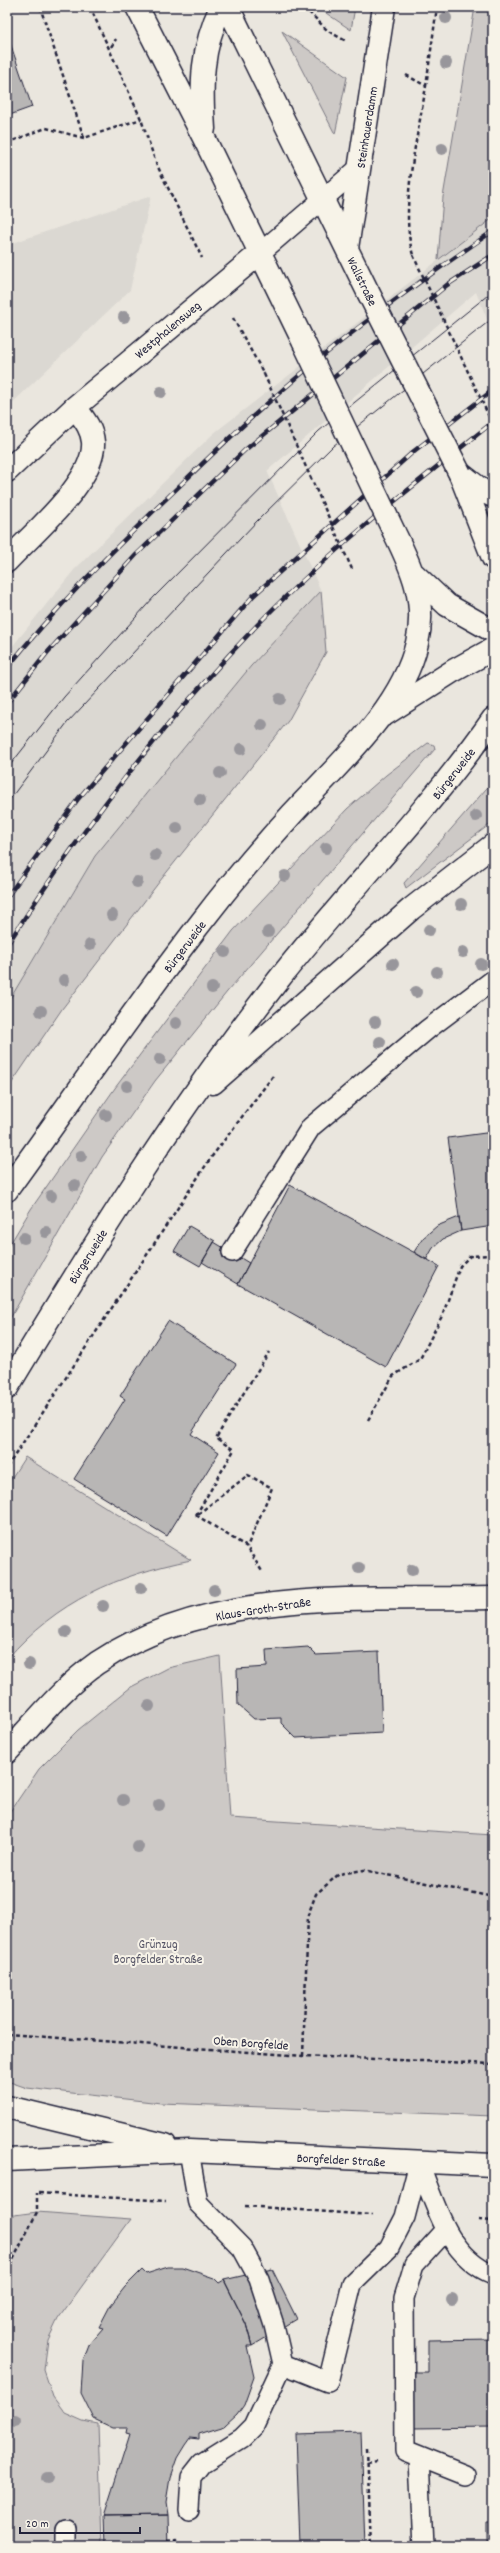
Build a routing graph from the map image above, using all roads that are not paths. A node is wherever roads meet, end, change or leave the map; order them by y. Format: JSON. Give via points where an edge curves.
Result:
{"nodes":[{"id":1,"x":137,"y":7,"type":"edge"},
{"id":2,"x":221,"y":7,"type":"edge"},
{"id":3,"x":228,"y":7,"type":"edge"},
{"id":4,"x":384,"y":7,"type":"edge"},
{"id":5,"x":204,"y":138,"type":"junction"},
{"id":6,"x":359,"y":168,"type":"junction"},
{"id":7,"x":323,"y":200,"type":"junction"},
{"id":8,"x":347,"y":248,"type":"junction"},
{"id":9,"x":260,"y":253,"type":"junction"},
{"id":10,"x":75,"y":407,"type":"junction"},
{"id":11,"x":7,"y":470,"type":"edge"},
{"id":12,"x":460,"y":474,"type":"junction"},
{"id":13,"x":493,"y":496,"type":"edge"},
{"id":14,"x":493,"y":558,"type":"edge"},
{"id":15,"x":7,"y":561,"type":"edge"},
{"id":16,"x":414,"y":574,"type":"junction"},
{"id":17,"x":493,"y":631,"type":"edge"},
{"id":18,"x":493,"y":649,"type":"edge"},
{"id":19,"x":379,"y":718,"type":"junction"},
{"id":20,"x":493,"y":719,"type":"edge"},
{"id":21,"x":493,"y":845,"type":"edge"},
{"id":22,"x":493,"y":980,"type":"edge"},
{"id":23,"x":187,"y":1106,"type":"junction"},
{"id":24,"x":7,"y":1190,"type":"edge"},
{"id":25,"x":232,"y":1252,"type":"dead end"},
{"id":26,"x":7,"y":1388,"type":"edge"},
{"id":27,"x":493,"y":1598,"type":"edge"},
{"id":28,"x":7,"y":1752,"type":"edge"},
{"id":29,"x":7,"y":2107,"type":"edge"},
{"id":30,"x":189,"y":2151,"type":"junction"},
{"id":31,"x":7,"y":2160,"type":"edge"},
{"id":32,"x":419,"y":2163,"type":"junction"},
{"id":33,"x":493,"y":2165,"type":"edge"},
{"id":34,"x":444,"y":2225,"type":"junction"},
{"id":35,"x":493,"y":2274,"type":"edge"},
{"id":36,"x":283,"y":2364,"type":"junction"},
{"id":37,"x":418,"y":2458,"type":"junction"},
{"id":38,"x":465,"y":2476,"type":"dead end"},
{"id":39,"x":189,"y":2510,"type":"dead end"},
{"id":40,"x":423,"y":2546,"type":"edge"}],
"edges":[{"from":1,"to":5,"type":"main road"},
{"from":2,"to":5,"type":"main road","via":[[212,25],[202,63]]},
{"from":3,"to":7,"type":"main road","name":"Wallstraße"},
{"from":4,"to":6,"type":"main road","name":"Steinhauerdamm"},
{"from":5,"to":9,"type":"main road"},
{"from":6,"to":7,"type":"lane"},
{"from":6,"to":8,"type":"main road","name":"Steinhauerdamm"},
{"from":7,"to":8,"type":"main road","name":"Wallstraße"},
{"from":7,"to":9,"type":"lane"},
{"from":8,"to":12,"type":"main road","name":"Wallstraße","bridge":true},
{"from":9,"to":10,"type":"main road","name":"Westphalensweg","via":[[216,287]]},
{"from":9,"to":16,"type":"main road","bridge":true},
{"from":10,"to":11,"type":"main road","name":"Westphalensweg"},
{"from":10,"to":15,"type":"main road","via":[[91,433],[93,451],[89,467],[79,483]]},
{"from":12,"to":13,"type":"main road"},
{"from":12,"to":14,"type":"main road","name":"Wallstraße"},
{"from":16,"to":17,"type":"main road","via":[[447,605]]},
{"from":16,"to":19,"type":"main road","name":"Bürgerweide","via":[[420,614],[417,644],[404,678]]},
{"from":18,"to":19,"type":"main road","name":"Bürgerweide"},
{"from":19,"to":24,"type":"main road","name":"Bürgerweide","via":[[286,820],[199,925]]},
{"from":20,"to":23,"type":"main road","name":"Bürgerweide","via":[[460,767],[280,978]]},
{"from":21,"to":23,"type":"main road","name":"Bürgerweide","via":[[412,909]]},
{"from":22,"to":25,"type":"lane","via":[[428,1029],[311,1127]]},
{"from":23,"to":26,"type":"main road","name":"Bürgerweide","via":[[113,1214]]},
{"from":27,"to":28,"type":"main road","name":"Klaus-Groth-Straße","via":[[311,1600],[234,1610],[173,1626],[137,1640],[97,1663],[68,1686]]},
{"from":29,"to":30,"type":"main road","name":"Borgfelder Straße"},
{"from":30,"to":31,"type":"main road","name":"Borgfelder Straße"},
{"from":30,"to":32,"type":"main road","name":"Borgfelder Straße"},
{"from":30,"to":36,"type":"lane","via":[[198,2203],[242,2248],[259,2279],[274,2324]]},
{"from":32,"to":33,"type":"main road","name":"Borgfelder Straße"},
{"from":32,"to":34,"type":"lane"},
{"from":32,"to":36,"type":"lane","via":[[405,2217],[389,2248],[352,2284],[328,2382]]},
{"from":34,"to":35,"type":"lane","via":[[462,2252]]},
{"from":34,"to":37,"type":"lane","via":[[414,2265],[404,2298],[404,2451]]},
{"from":36,"to":39,"type":"lane","via":[[254,2426],[242,2438],[202,2463],[191,2477]]},
{"from":37,"to":38,"type":"lane"},
{"from":37,"to":40,"type":"lane"}]}
